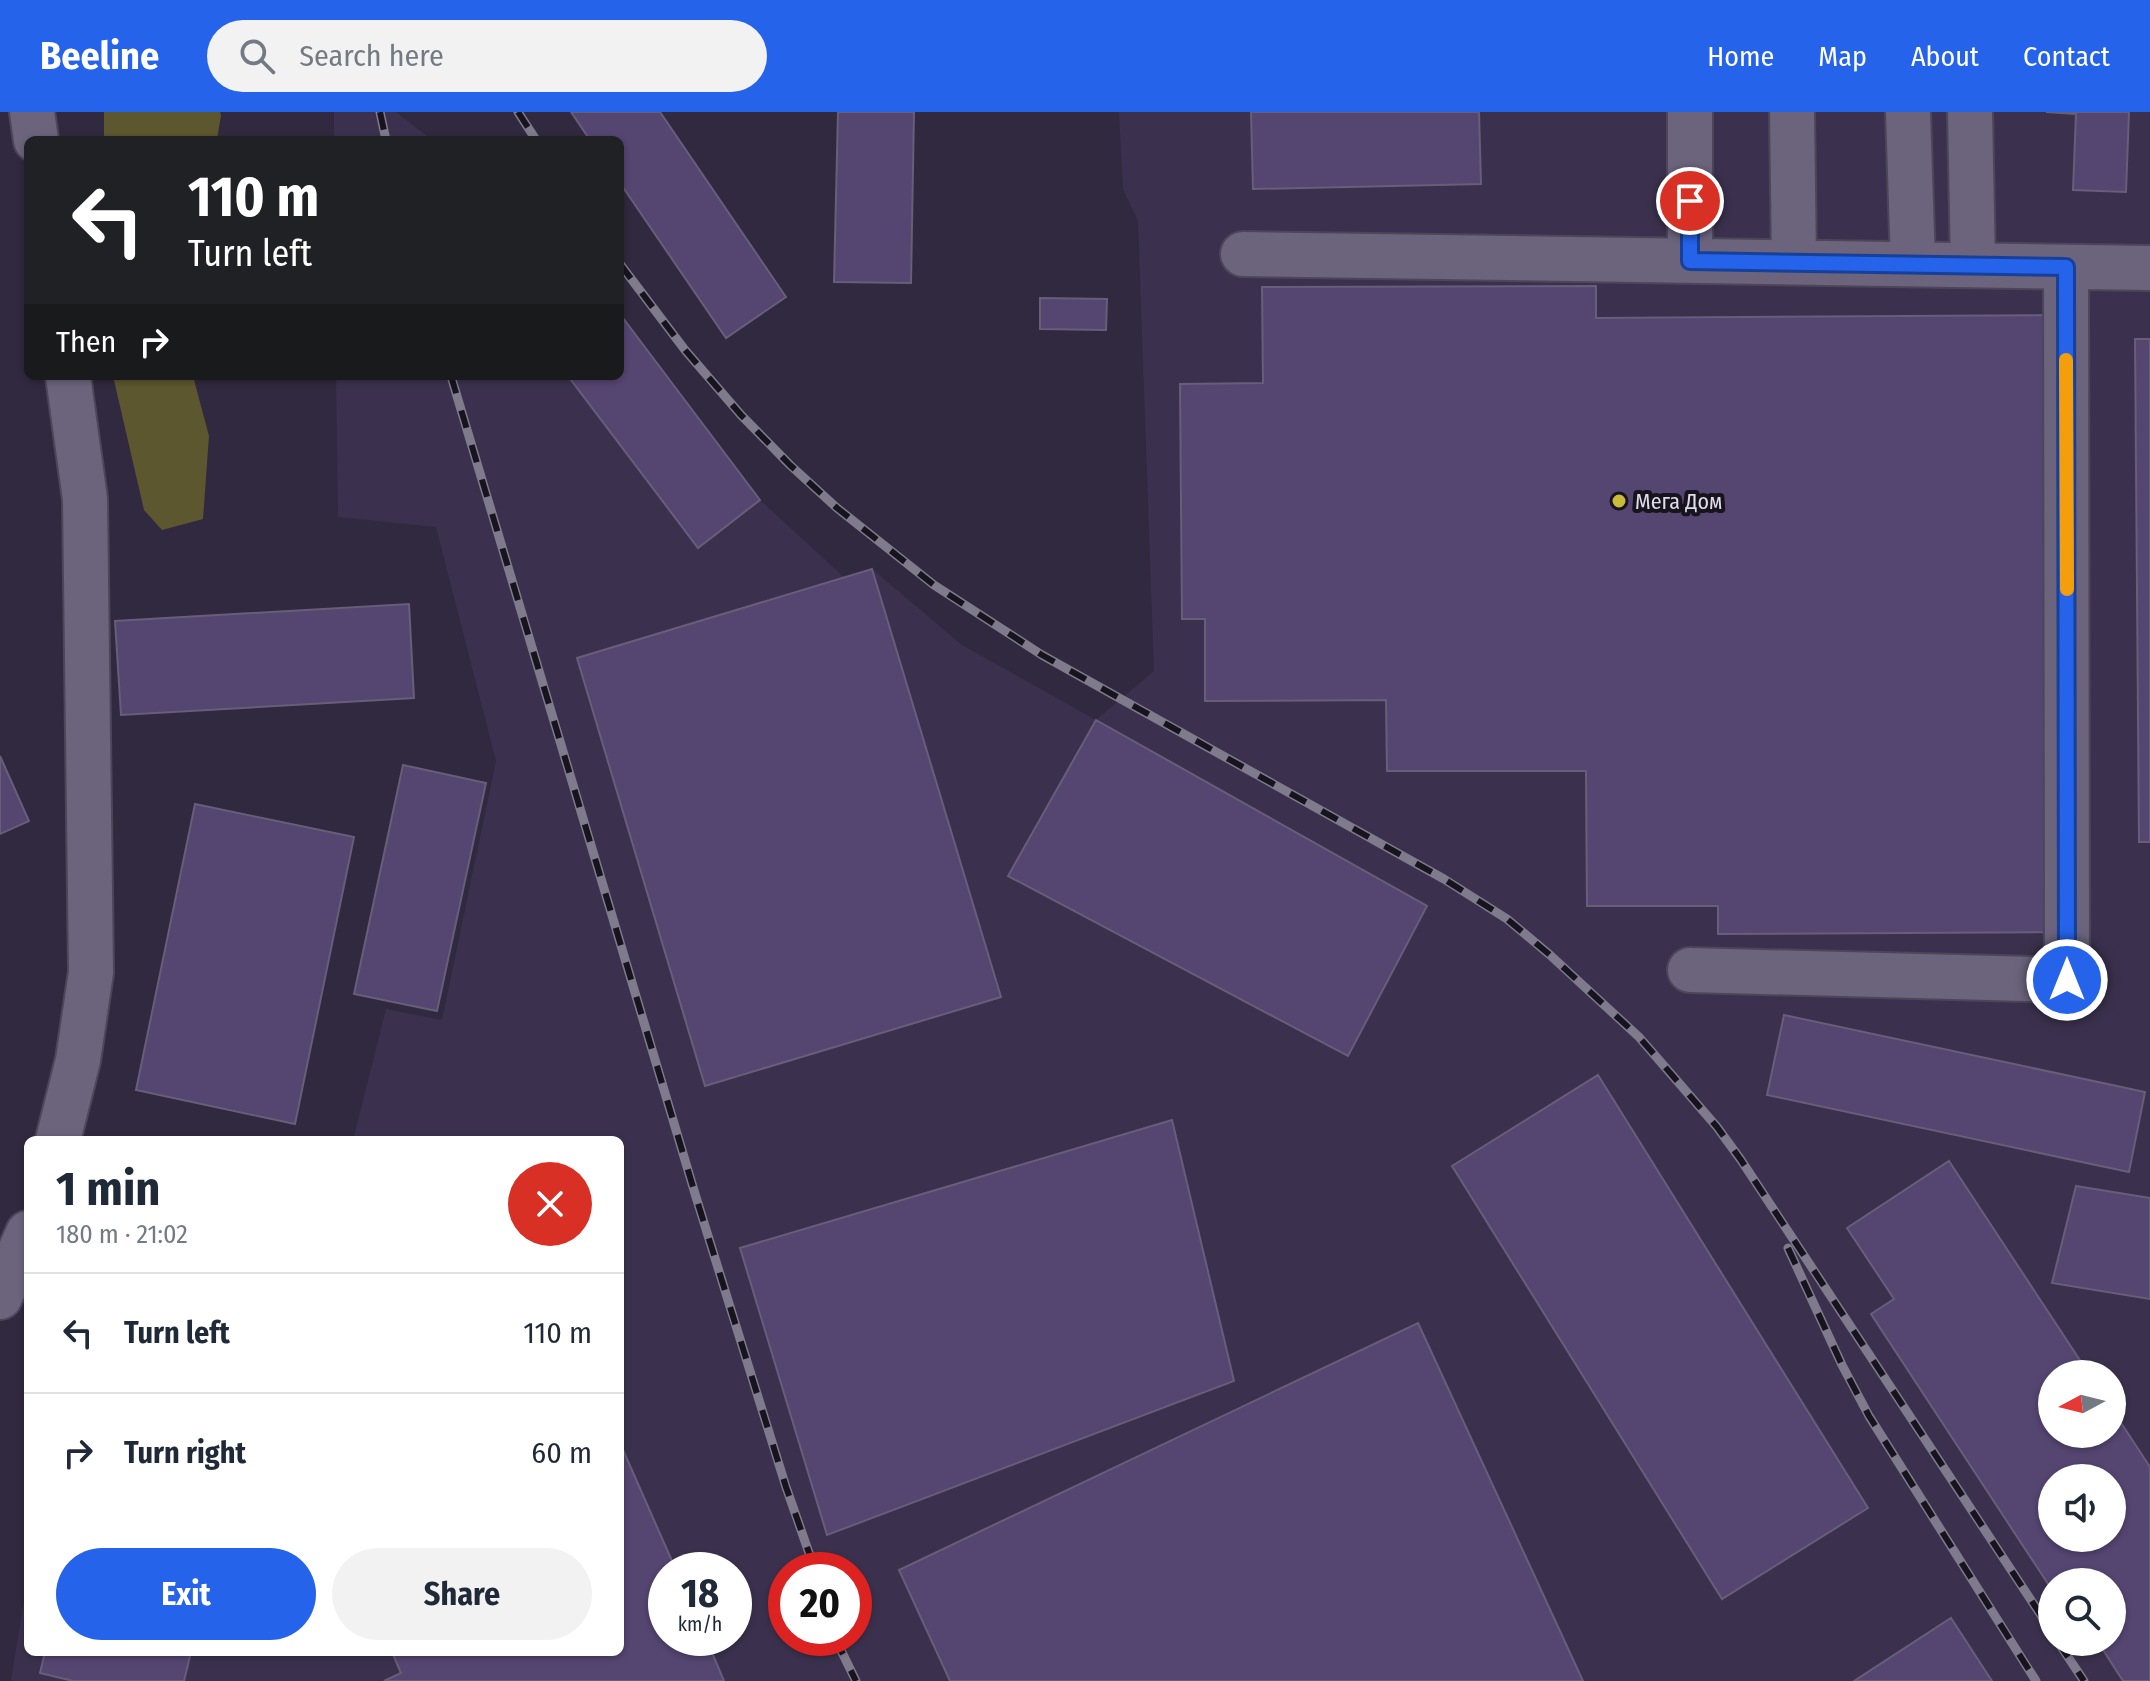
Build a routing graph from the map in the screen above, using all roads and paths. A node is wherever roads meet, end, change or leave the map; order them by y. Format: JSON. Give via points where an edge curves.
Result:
{"nodes":[{"id":1,"x":32,"y":112,"type":"edge"},
{"id":2,"x":1690,"y":112,"type":"edge"},
{"id":3,"x":1792,"y":112,"type":"edge"},
{"id":4,"x":1908,"y":112,"type":"edge"},
{"id":5,"x":1970,"y":112,"type":"edge"},
{"id":6,"x":35,"y":136,"type":"edge"},
{"id":7,"x":1243,"y":254,"type":"dead end"},
{"id":8,"x":1690,"y":261,"type":"junction"},
{"id":9,"x":1794,"y":262,"type":"junction"},
{"id":10,"x":1913,"y":264,"type":"junction"},
{"id":11,"x":1973,"y":265,"type":"junction"},
{"id":12,"x":2066,"y":267,"type":"junction"},
{"id":13,"x":2150,"y":268,"type":"edge"},
{"id":14,"x":69,"y":380,"type":"edge"},
{"id":15,"x":1690,"y":970,"type":"dead end"},
{"id":16,"x":59,"y":1136,"type":"edge"},
{"id":17,"x":24,"y":1242,"type":"edge"},
{"id":18,"x":0,"y":1297,"type":"edge"}],
"edges":[{"from":1,"to":6,"type":"lane"},
{"from":2,"to":8,"type":"lane"},
{"from":3,"to":9,"type":"lane"},
{"from":4,"to":10,"type":"lane"},
{"from":5,"to":11,"type":"lane"},
{"from":7,"to":8,"type":"lane"},
{"from":8,"to":9,"type":"lane"},
{"from":9,"to":10,"type":"lane"},
{"from":10,"to":11,"type":"lane"},
{"from":11,"to":12,"type":"lane"},
{"from":12,"to":13,"type":"lane"},
{"from":12,"to":15,"type":"lane","via":[[2067,980]]},
{"from":14,"to":16,"type":"lane","via":[[85,499],[91,972],[78,1060]]},
{"from":17,"to":18,"type":"lane"}]}
